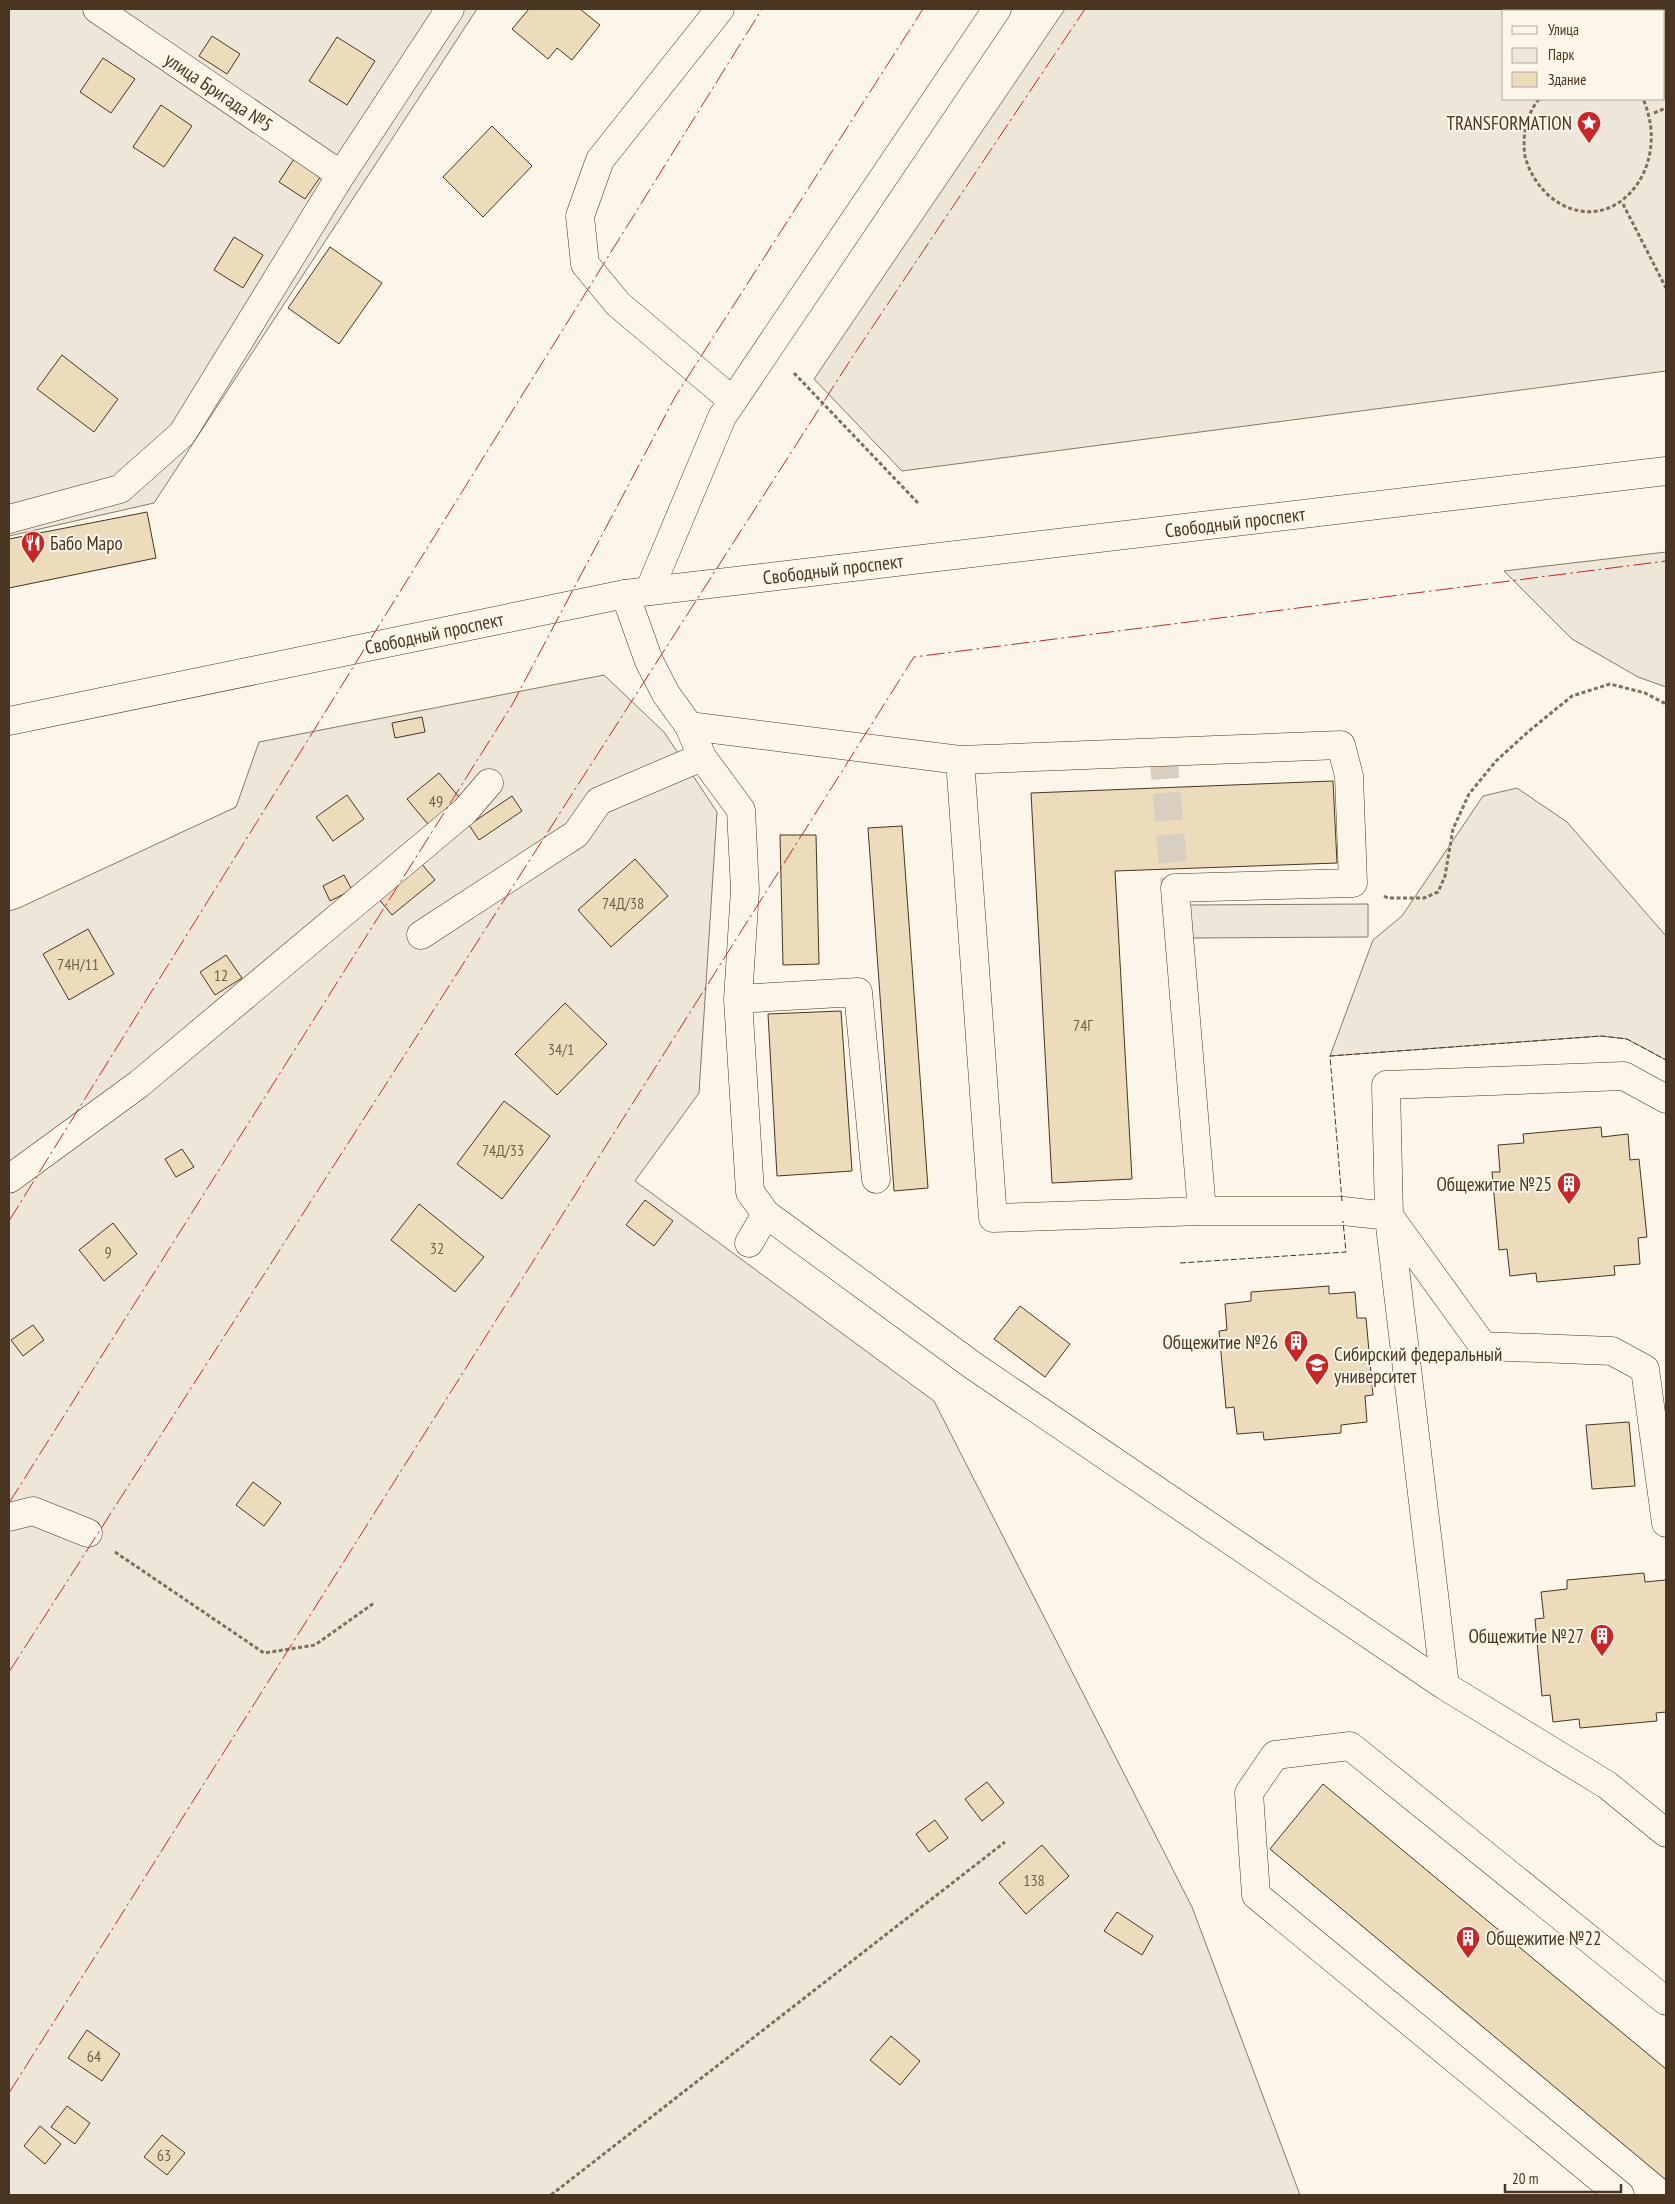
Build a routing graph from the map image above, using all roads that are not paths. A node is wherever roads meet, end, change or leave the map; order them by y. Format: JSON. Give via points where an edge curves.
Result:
{"nodes":[{"id":1,"x":98,"y":9,"type":"edge"},
{"id":2,"x":450,"y":9,"type":"edge"},
{"id":3,"x":720,"y":9,"type":"edge"},
{"id":4,"x":997,"y":9,"type":"edge"},
{"id":5,"x":341,"y":175,"type":"junction"},
{"id":6,"x":733,"y":401,"type":"junction"},
{"id":7,"x":1666,"y":470,"type":"edge"},
{"id":8,"x":9,"y":519,"type":"edge"},
{"id":9,"x":637,"y":593,"type":"junction"},
{"id":10,"x":9,"y":721,"type":"edge"},
{"id":11,"x":689,"y":726,"type":"junction"},
{"id":12,"x":702,"y":757,"type":"junction"},
{"id":13,"x":960,"y":760,"type":"junction"},
{"id":14,"x":489,"y":783,"type":"dead end"},
{"id":15,"x":421,"y":935,"type":"dead end"},
{"id":16,"x":738,"y":999,"type":"junction"},
{"id":17,"x":1666,"y":1099,"type":"edge"},
{"id":18,"x":9,"y":1179,"type":"edge"},
{"id":19,"x":876,"y":1179,"type":"dead end"},
{"id":20,"x":1202,"y":1211,"type":"junction"},
{"id":21,"x":766,"y":1214,"type":"junction"},
{"id":22,"x":1389,"y":1216,"type":"junction"},
{"id":23,"x":749,"y":1243,"type":"dead end"},
{"id":24,"x":9,"y":1517,"type":"edge"},
{"id":25,"x":1666,"y":1523,"type":"edge"},
{"id":26,"x":88,"y":1533,"type":"road end"},
{"id":27,"x":1445,"y":1686,"type":"junction"},
{"id":28,"x":1666,"y":1834,"type":"edge"},
{"id":29,"x":1666,"y":2001,"type":"edge"},
{"id":30,"x":1620,"y":2195,"type":"edge"}],
"edges":[{"from":1,"to":5,"type":"main road","name":"улица Бригада №5"},
{"from":2,"to":5,"type":"main road"},
{"from":3,"to":6,"type":"main road","via":[[600,160],[580,216],[585,264],[618,304]]},
{"from":4,"to":6,"type":"main road"},
{"from":5,"to":8,"type":"main road","via":[[182,434],[120,489]]},
{"from":6,"to":9,"type":"main road","via":[[722,417]]},
{"from":7,"to":9,"type":"main road","name":"Свободный проспект"},
{"from":9,"to":10,"type":"main road","name":"Свободный проспект"},
{"from":9,"to":11,"type":"main road","via":[[649,661],[666,694]]},
{"from":11,"to":12,"type":"main road"},
{"from":11,"to":13,"type":"main road"},
{"from":12,"to":15,"type":"main road","via":[[599,801],[576,834]]},
{"from":12,"to":16,"type":"main road","via":[[741,810],[745,890]]},
{"from":13,"to":20,"type":"main road","via":[[993,1218]]},
{"from":13,"to":20,"type":"main road","via":[[1341,744],[1349,776],[1353,883],[1175,888]]},
{"from":14,"to":18,"type":"main road","via":[[465,811],[139,1084]]},
{"from":16,"to":19,"type":"main road","via":[[858,992]]},
{"from":16,"to":21,"type":"main road","via":[[750,1192]]},
{"from":17,"to":22,"type":"main road","via":[[1624,1076],[1386,1085]]},
{"from":20,"to":22,"type":"main road","via":[[1342,1211]]},
{"from":21,"to":23,"type":"main road"},
{"from":21,"to":27,"type":"main road","via":[[974,1366]]},
{"from":22,"to":25,"type":"main road","via":[[1482,1346],[1612,1351],[1645,1369]]},
{"from":22,"to":27,"type":"main road"},
{"from":24,"to":26,"type":"main road","via":[[33,1511]]},
{"from":27,"to":28,"type":"main road","via":[[1607,1785]]},
{"from":29,"to":30,"type":"main road","via":[[1350,1746],[1276,1754],[1249,1793],[1256,1895]]}]}
